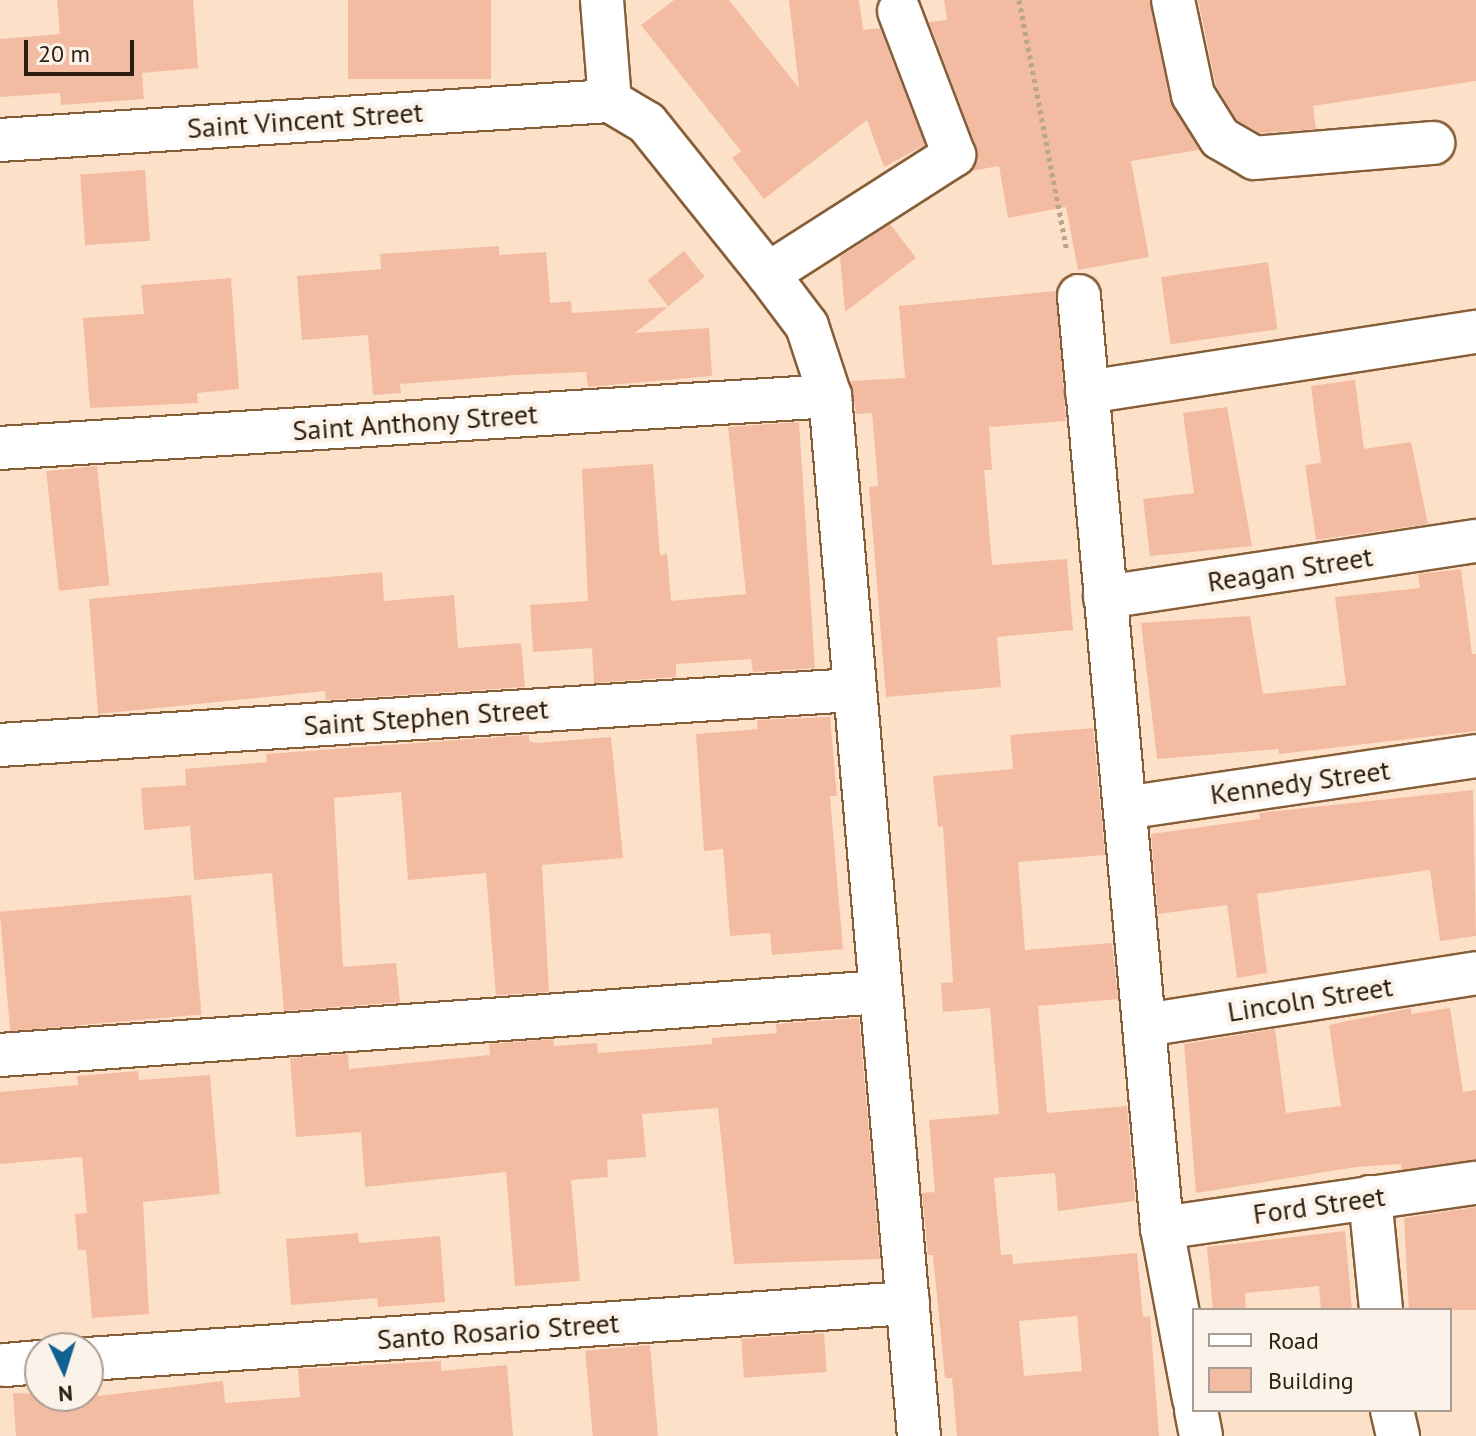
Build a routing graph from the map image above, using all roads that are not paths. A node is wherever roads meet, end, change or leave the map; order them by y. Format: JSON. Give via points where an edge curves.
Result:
{"nodes":[{"id":1,"x":602,"y":0,"type":"edge"},
{"id":2,"x":1173,"y":0,"type":"edge"},
{"id":3,"x":899,"y":11,"type":"dead end"},
{"id":4,"x":610,"y":101,"type":"junction"},
{"id":5,"x":0,"y":140,"type":"edge"},
{"id":6,"x":1433,"y":143,"type":"dead end"},
{"id":7,"x":768,"y":274,"type":"junction"},
{"id":8,"x":1079,"y":296,"type":"dead end"},
{"id":9,"x":1476,"y":332,"type":"edge"},
{"id":10,"x":1087,"y":392,"type":"junction"},
{"id":11,"x":830,"y":396,"type":"junction"},
{"id":12,"x":0,"y":448,"type":"edge"},
{"id":13,"x":1476,"y":541,"type":"edge"},
{"id":14,"x":1105,"y":597,"type":"junction"},
{"id":15,"x":852,"y":690,"type":"junction"},
{"id":16,"x":0,"y":745,"type":"edge"},
{"id":17,"x":1476,"y":756,"type":"edge"},
{"id":18,"x":1125,"y":808,"type":"junction"},
{"id":19,"x":1476,"y":973,"type":"edge"},
{"id":20,"x":880,"y":992,"type":"junction"},
{"id":21,"x":1145,"y":1025,"type":"junction"},
{"id":22,"x":0,"y":1055,"type":"edge"},
{"id":23,"x":1476,"y":1183,"type":"edge"},
{"id":24,"x":1370,"y":1197,"type":"junction"},
{"id":25,"x":1162,"y":1228,"type":"junction"},
{"id":26,"x":908,"y":1303,"type":"junction"},
{"id":27,"x":1381,"y":1308,"type":"edge"},
{"id":28,"x":104,"y":1358,"type":"edge"},
{"id":29,"x":1192,"y":1388,"type":"edge"},
{"id":30,"x":1196,"y":1412,"type":"edge"},
{"id":31,"x":1392,"y":1412,"type":"edge"},
{"id":32,"x":919,"y":1436,"type":"edge"},
{"id":33,"x":1201,"y":1436,"type":"edge"},
{"id":34,"x":1398,"y":1436,"type":"edge"}],
"edges":[{"from":1,"to":4,"type":"street"},
{"from":2,"to":6,"type":"street","via":[[1193,95],[1220,138],[1254,158]]},
{"from":3,"to":7,"type":"street","via":[[954,155]]},
{"from":4,"to":5,"type":"street","name":"Saint Vincent Street"},
{"from":4,"to":7,"type":"street","via":[[647,123]]},
{"from":7,"to":11,"type":"street","via":[[807,326]]},
{"from":8,"to":10,"type":"street"},
{"from":9,"to":10,"type":"street"},
{"from":10,"to":14,"type":"street"},
{"from":11,"to":12,"type":"street","name":"Saint Anthony Street"},
{"from":11,"to":15,"type":"street"},
{"from":13,"to":14,"type":"street","name":"Reagan Street"},
{"from":14,"to":18,"type":"street"},
{"from":15,"to":16,"type":"street","name":"Saint Stephen Street"},
{"from":15,"to":20,"type":"street"},
{"from":17,"to":18,"type":"street","name":"Kennedy Street"},
{"from":18,"to":21,"type":"street"},
{"from":19,"to":21,"type":"street","name":"Lincoln Street"},
{"from":20,"to":22,"type":"street"},
{"from":20,"to":26,"type":"street"},
{"from":21,"to":25,"type":"street"},
{"from":23,"to":24,"type":"street","name":"Ford Street"},
{"from":24,"to":25,"type":"street","name":"Ford Street"},
{"from":24,"to":27,"type":"street"},
{"from":25,"to":29,"type":"street"},
{"from":26,"to":28,"type":"street","name":"Santo Rosario Street"},
{"from":26,"to":32,"type":"street"},
{"from":30,"to":33,"type":"street"},
{"from":31,"to":34,"type":"street"}]}
